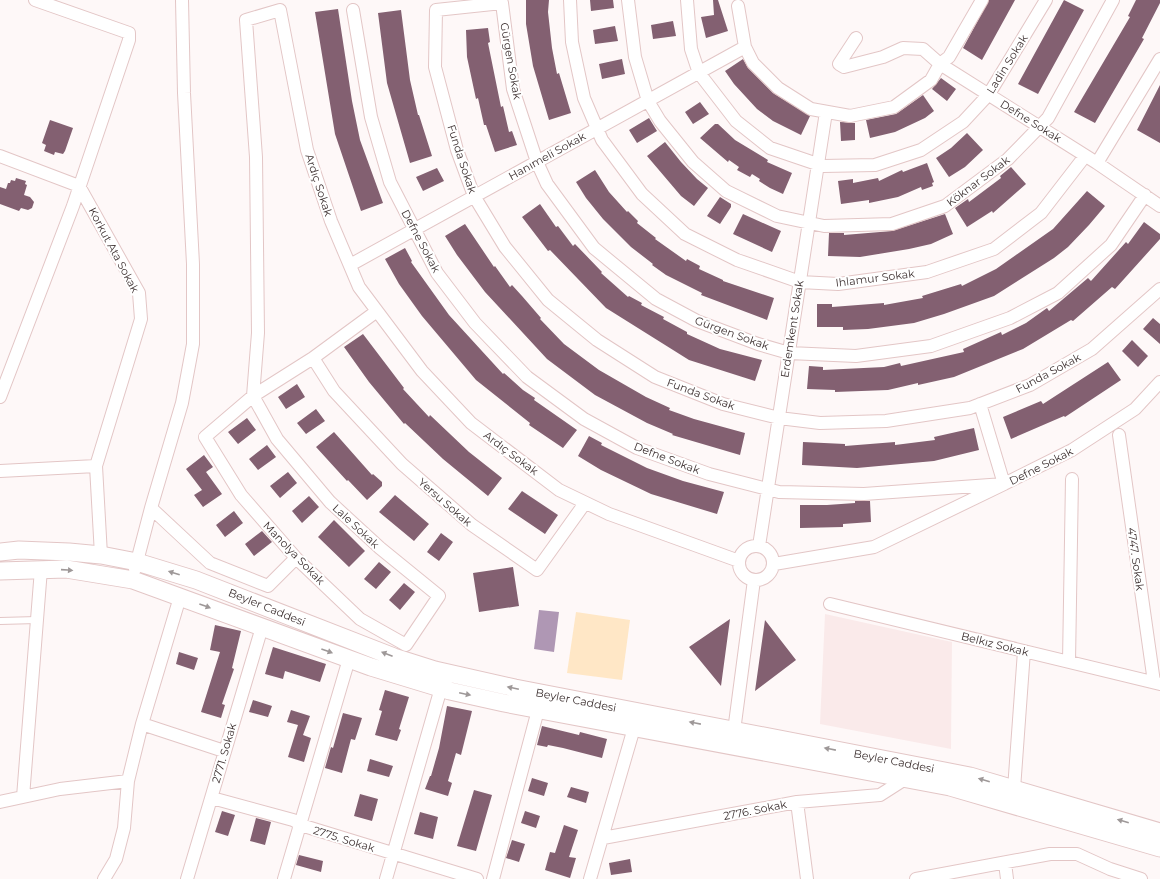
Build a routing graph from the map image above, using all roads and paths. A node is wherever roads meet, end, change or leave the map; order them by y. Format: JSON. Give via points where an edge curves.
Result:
{"nodes":[{"id":1,"x":35,"y":0,"type":"edge"},
{"id":2,"x":182,"y":0,"type":"edge"},
{"id":3,"x":570,"y":0,"type":"edge"},
{"id":4,"x":628,"y":0,"type":"edge"},
{"id":5,"x":687,"y":0,"type":"edge"},
{"id":6,"x":982,"y":0,"type":"edge"},
{"id":7,"x":1046,"y":0,"type":"edge"},
{"id":8,"x":1113,"y":0,"type":"edge"},
{"id":9,"x":738,"y":6,"type":"dead end"},
{"id":10,"x":353,"y":10,"type":"dead end"},
{"id":11,"x":436,"y":10,"type":"joint"},
{"id":12,"x":856,"y":38,"type":"dead end"},
{"id":13,"x":745,"y":48,"type":"junction"},
{"id":14,"x":1160,"y":59,"type":"edge"},
{"id":15,"x":940,"y":64,"type":"junction"},
{"id":16,"x":699,"y":73,"type":"junction"},
{"id":17,"x":989,"y":94,"type":"junction"},
{"id":18,"x":648,"y":101,"type":"junction"},
{"id":19,"x":826,"y":112,"type":"junction"},
{"id":20,"x":1040,"y":126,"type":"junction"},
{"id":21,"x":597,"y":128,"type":"junction"},
{"id":22,"x":0,"y":156,"type":"edge"},
{"id":23,"x":1085,"y":156,"type":"junction"},
{"id":24,"x":537,"y":162,"type":"junction"},
{"id":25,"x":1097,"y":163,"type":"junction"},
{"id":26,"x":818,"y":164,"type":"junction"},
{"id":27,"x":79,"y":186,"type":"junction"},
{"id":28,"x":1145,"y":195,"type":"junction"},
{"id":29,"x":474,"y":196,"type":"junction"},
{"id":30,"x":1159,"y":201,"type":"edge"},
{"id":31,"x":809,"y":223,"type":"junction"},
{"id":32,"x":414,"y":230,"type":"junction"},
{"id":33,"x":350,"y":265,"type":"junction"},
{"id":34,"x":800,"y":282,"type":"junction"},
{"id":35,"x":1160,"y":289,"type":"edge"},
{"id":36,"x":377,"y":311,"type":"junction"},
{"id":37,"x":789,"y":353,"type":"junction"},
{"id":38,"x":313,"y":358,"type":"junction"},
{"id":39,"x":1160,"y":382,"type":"edge"},
{"id":40,"x":253,"y":396,"type":"junction"},
{"id":41,"x":0,"y":397,"type":"edge"},
{"id":42,"x":980,"y":404,"type":"junction"},
{"id":43,"x":779,"y":418,"type":"junction"},
{"id":44,"x":1119,"y":435,"type":"dead end"},
{"id":45,"x":96,"y":466,"type":"junction"},
{"id":46,"x":0,"y":471,"type":"edge"},
{"id":47,"x":1072,"y":479,"type":"dead end"},
{"id":48,"x":1004,"y":484,"type":"junction"},
{"id":49,"x":768,"y":489,"type":"junction"},
{"id":50,"x":585,"y":502,"type":"junction"},
{"id":51,"x":151,"y":508,"type":"junction"},
{"id":52,"x":759,"y":546,"type":"junction"},
{"id":53,"x":0,"y":552,"type":"edge"},
{"id":54,"x":101,"y":555,"type":"junction"},
{"id":55,"x":296,"y":558,"type":"junction"},
{"id":56,"x":739,"y":560,"type":"junction"},
{"id":57,"x":137,"y":562,"type":"junction"},
{"id":58,"x":774,"y":564,"type":"junction"},
{"id":59,"x":41,"y":569,"type":"junction"},
{"id":60,"x":0,"y":571,"type":"edge"},
{"id":61,"x":133,"y":580,"type":"junction"},
{"id":62,"x":754,"y":580,"type":"junction"},
{"id":63,"x":180,"y":597,"type":"junction"},
{"id":64,"x":830,"y":604,"type":"dead end"},
{"id":65,"x":37,"y":620,"type":"junction"},
{"id":66,"x":0,"y":621,"type":"edge"},
{"id":67,"x":262,"y":627,"type":"junction"},
{"id":68,"x":406,"y":645,"type":"joint"},
{"id":69,"x":1024,"y":651,"type":"junction"},
{"id":70,"x":349,"y":659,"type":"junction"},
{"id":71,"x":1069,"y":662,"type":"junction"},
{"id":72,"x":1157,"y":683,"type":"edge"},
{"id":73,"x":441,"y":688,"type":"junction"},
{"id":74,"x":538,"y":710,"type":"junction"},
{"id":75,"x":636,"y":720,"type":"junction"},
{"id":76,"x":142,"y":724,"type":"junction"},
{"id":77,"x":733,"y":738,"type":"junction"},
{"id":78,"x":224,"y":751,"type":"junction"},
{"id":79,"x":905,"y":779,"type":"junction"},
{"id":80,"x":128,"y":781,"type":"junction"},
{"id":81,"x":1014,"y":789,"type":"junction"},
{"id":82,"x":23,"y":797,"type":"junction"},
{"id":83,"x":212,"y":798,"type":"junction"},
{"id":84,"x":0,"y":802,"type":"edge"},
{"id":85,"x":797,"y":802,"type":"junction"},
{"id":86,"x":300,"y":824,"type":"junction"},
{"id":87,"x":1160,"y":832,"type":"edge"},
{"id":88,"x":603,"y":838,"type":"junction"},
{"id":89,"x":1160,"y":848,"type":"edge"},
{"id":90,"x":392,"y":853,"type":"junction"},
{"id":91,"x":1006,"y":863,"type":"junction"},
{"id":92,"x":1110,"y":874,"type":"edge"},
{"id":93,"x":104,"y":879,"type":"edge"},
{"id":94,"x":187,"y":879,"type":"edge"},
{"id":95,"x":284,"y":879,"type":"edge"},
{"id":96,"x":386,"y":879,"type":"edge"},
{"id":97,"x":477,"y":879,"type":"edge"},
{"id":98,"x":493,"y":879,"type":"edge"},
{"id":99,"x":590,"y":879,"type":"edge"},
{"id":100,"x":806,"y":879,"type":"edge"},
{"id":101,"x":916,"y":879,"type":"edge"},
{"id":102,"x":1008,"y":879,"type":"edge"},
{"id":103,"x":1141,"y":879,"type":"edge"}],
"edges":[{"from":1,"to":27,"type":"street","via":[[129,33],[129,40]]},
{"from":2,"to":51,"type":"street","via":[[193,264],[193,344],[182,403]]},
{"from":3,"to":21,"type":"street","name":"Ihlamur Sokak","via":[[572,42],[584,98]]},
{"from":4,"to":18,"type":"street","name":"Köknar Sokak","via":[[635,57]]},
{"from":5,"to":16,"type":"street","name":"Ladin Sokak","via":[[691,49]]},
{"from":6,"to":15,"type":"street","via":[[950,57]]},
{"from":7,"to":17,"type":"street","name":"Ladin Sokak"},
{"from":8,"to":20,"type":"street","name":"Köknar Sokak","via":[[1048,118]]},
{"from":9,"to":13,"type":"street"},
{"from":10,"to":32,"type":"street","name":"Defne Sokak","via":[[371,117],[390,182]]},
{"from":11,"to":24,"type":"street","name":"Gürgen Sokak","via":[[502,3],[513,89]]},
{"from":11,"to":29,"type":"street","name":"Funda Sokak","via":[[435,67],[456,150]]},
{"from":12,"to":15,"type":"street","name":"Defne Sokak","via":[[839,64],[844,67],[883,57],[903,48],[923,49]]},
{"from":13,"to":16,"type":"street","name":"Hanımeli Sokak"},
{"from":13,"to":19,"type":"street","via":[[753,63],[778,88],[811,109]]},
{"from":14,"to":25,"type":"street"},
{"from":15,"to":17,"type":"street","name":"Defne Sokak"},
{"from":15,"to":19,"type":"street","via":[[931,80],[894,107],[850,116]]},
{"from":16,"to":18,"type":"street","name":"Hanımeli Sokak"},
{"from":16,"to":26,"type":"street","name":"Ladin Sokak","via":[[736,121],[770,148]]},
{"from":17,"to":20,"type":"street","name":"Defne Sokak"},
{"from":17,"to":26,"type":"street","name":"Ladin Sokak","via":[[963,122],[921,150],[875,165]]},
{"from":18,"to":21,"type":"street","name":"Hanımeli Sokak"},
{"from":18,"to":31,"type":"street","name":"Köknar Sokak","via":[[660,121],[693,162],[726,191],[777,216]]},
{"from":19,"to":26,"type":"street","name":"Erdemkent Sokak"},
{"from":20,"to":23,"type":"street","name":"Defne Sokak"},
{"from":20,"to":31,"type":"street","name":"Köknar Sokak","via":[[1008,159],[945,206],[892,224],[824,226]]},
{"from":21,"to":24,"type":"street","name":"Hanımeli Sokak"},
{"from":21,"to":34,"type":"street","name":"Ihlamur Sokak","via":[[602,140],[642,194],[685,234],[736,260]]},
{"from":22,"to":27,"type":"street"},
{"from":23,"to":25,"type":"street","name":"Defne Sokak"},
{"from":23,"to":34,"type":"street","name":"Ihlamur Sokak","via":[[1041,213],[994,249],[927,272],[838,284]]},
{"from":24,"to":29,"type":"street","name":"Hanımeli Sokak"},
{"from":24,"to":37,"type":"street","name":"Gürgen Sokak","via":[[547,184],[594,248],[656,299],[697,322]]},
{"from":25,"to":28,"type":"street","name":"Defne Sokak"},
{"from":26,"to":31,"type":"street","name":"Erdemkent Sokak"},
{"from":27,"to":41,"type":"street"},
{"from":27,"to":45,"type":"street","name":"Korkut Ata Sokak","via":[[139,293],[141,319]]},
{"from":28,"to":30,"type":"street","name":"Defne Sokak"},
{"from":28,"to":37,"type":"street","name":"Gürgen Sokak","via":[[1111,245],[1058,293],[1010,318],[931,346],[856,356]]},
{"from":29,"to":32,"type":"street","name":"Hanımeli Sokak"},
{"from":29,"to":43,"type":"street","name":"Funda Sokak","via":[[505,247],[548,300],[597,340],[655,377],[723,404]]},
{"from":31,"to":34,"type":"street","name":"Erdemkent Sokak"},
{"from":32,"to":33,"type":"street","name":"Hanımeli Sokak"},
{"from":32,"to":49,"type":"street","name":"Defne Sokak","via":[[437,273],[475,322],[527,377],[584,419],[637,448],[709,474]]},
{"from":33,"to":36,"type":"street","name":"Ardıç Sokak","via":[[359,286]]},
{"from":33,"to":40,"type":"street","name":"Ardıç Sokak","via":[[331,221],[307,150],[280,10],[246,20],[256,158],[258,333]]},
{"from":34,"to":37,"type":"street","name":"Erdemkent Sokak"},
{"from":35,"to":42,"type":"street","name":"Funda Sokak","via":[[1092,350],[1030,385]]},
{"from":36,"to":38,"type":"street"},
{"from":36,"to":50,"type":"street","name":"Ardıç Sokak","via":[[422,371],[471,423],[559,490]]},
{"from":37,"to":43,"type":"street","name":"Erdemkent Sokak"},
{"from":38,"to":40,"type":"street"},
{"from":38,"to":50,"type":"street","name":"Yersu Sokak","via":[[334,391],[402,464],[472,525],[537,570]]},
{"from":39,"to":48,"type":"street","name":"Defne Sokak","via":[[1135,409],[1085,442]]},
{"from":40,"to":55,"type":"street","name":"Manolya Sokak","via":[[205,437],[241,495]]},
{"from":40,"to":68,"type":"street","name":"Lale Sokak","via":[[277,439],[330,502],[380,548],[439,596]]},
{"from":42,"to":43,"type":"street","name":"Funda Sokak","via":[[970,408],[886,421],[820,423]]},
{"from":42,"to":48,"type":"street"},
{"from":43,"to":49,"type":"street","name":"Erdemkent Sokak"},
{"from":44,"to":72,"type":"street","name":"4747. Sokak"},
{"from":45,"to":46,"type":"street"},
{"from":45,"to":54,"type":"street"},
{"from":47,"to":71,"type":"street"},
{"from":48,"to":49,"type":"street","name":"Defne Sokak","via":[[864,494],[780,492]]},
{"from":48,"to":58,"type":"street","via":[[874,547]]},
{"from":49,"to":52,"type":"street","name":"Erdemkent Sokak"},
{"from":50,"to":56,"type":"street","name":"Ardıç Sokak","via":[[609,514]]},
{"from":51,"to":55,"type":"street","via":[[210,563],[268,586]]},
{"from":51,"to":57,"type":"street"},
{"from":52,"to":56,"type":"street","via":[[744,551]]},
{"from":52,"to":58,"type":"street","via":[[771,554]]},
{"from":53,"to":54,"type":"main road","name":"Beyler Caddesi","via":[[19,550]]},
{"from":54,"to":57,"type":"main road","name":"Beyler Caddesi"},
{"from":55,"to":68,"type":"street","name":"Manolya Sokak","via":[[360,619]]},
{"from":56,"to":62,"type":"street","via":[[739,566],[745,576]]},
{"from":57,"to":61,"type":"street"},
{"from":75,"to":57,"type":"main road","name":"Beyler Caddesi","one_way":true,"via":[[435,670],[394,657],[196,580]]},
{"from":58,"to":62,"type":"street","via":[[770,574],[760,580]]},
{"from":59,"to":60,"type":"main road","name":"Beyler Caddesi"},
{"from":59,"to":61,"type":"main road","name":"Beyler Caddesi","one_way":true,"via":[[66,569]]},
{"from":59,"to":65,"type":"street"},
{"from":61,"to":63,"type":"main road","name":"Beyler Caddesi"},
{"from":62,"to":77,"type":"street"},
{"from":63,"to":67,"type":"main road","name":"Beyler Caddesi","one_way":true},
{"from":63,"to":76,"type":"street"},
{"from":64,"to":69,"type":"street","name":"Belkız Sokak"},
{"from":65,"to":66,"type":"lane"},
{"from":65,"to":82,"type":"street"},
{"from":67,"to":70,"type":"main road","name":"Beyler Caddesi","one_way":true},
{"from":67,"to":78,"type":"street","name":"2771. Sokak"},
{"from":69,"to":71,"type":"street","name":"Belkız Sokak"},
{"from":69,"to":81,"type":"street"},
{"from":70,"to":73,"type":"main road","name":"Beyler Caddesi"},
{"from":70,"to":86,"type":"street"},
{"from":71,"to":72,"type":"street","name":"Belkız Sokak"},
{"from":73,"to":74,"type":"main road","name":"Beyler Caddesi","one_way":true},
{"from":73,"to":90,"type":"street"},
{"from":74,"to":75,"type":"main road","name":"Beyler Caddesi"},
{"from":74,"to":98,"type":"street"},
{"from":75,"to":77,"type":"main road","name":"Beyler Caddesi"},
{"from":75,"to":88,"type":"street"},
{"from":76,"to":78,"type":"street"},
{"from":76,"to":80,"type":"street"},
{"from":77,"to":79,"type":"main road","name":"Beyler Caddesi"},
{"from":81,"to":77,"type":"main road","name":"Beyler Caddesi","one_way":true,"via":[[970,776]]},
{"from":78,"to":83,"type":"street","name":"2771. Sokak"},
{"from":79,"to":85,"type":"street","name":"2776. Sokak","via":[[880,794]]},
{"from":79,"to":89,"type":"main road","name":"Beyler Caddesi","via":[[950,787]]},
{"from":80,"to":82,"type":"street","via":[[60,789]]},
{"from":80,"to":93,"type":"street","via":[[124,828],[116,859]]},
{"from":87,"to":81,"type":"main road","name":"Beyler Caddesi","one_way":true},
{"from":82,"to":84,"type":"street"},
{"from":83,"to":86,"type":"street","name":"2775. Sokak"},
{"from":83,"to":94,"type":"street","name":"2771. Sokak"},
{"from":85,"to":88,"type":"street","name":"2776. Sokak"},
{"from":85,"to":100,"type":"street"},
{"from":86,"to":90,"type":"street","name":"2775. Sokak"},
{"from":86,"to":95,"type":"street"},
{"from":88,"to":99,"type":"street"},
{"from":90,"to":96,"type":"street"},
{"from":90,"to":97,"type":"street","name":"2775. Sokak"},
{"from":91,"to":92,"type":"street","via":[[1050,854],[1077,854]]},
{"from":91,"to":101,"type":"street"},
{"from":91,"to":102,"type":"street"},
{"from":92,"to":103,"type":"street"}]}
